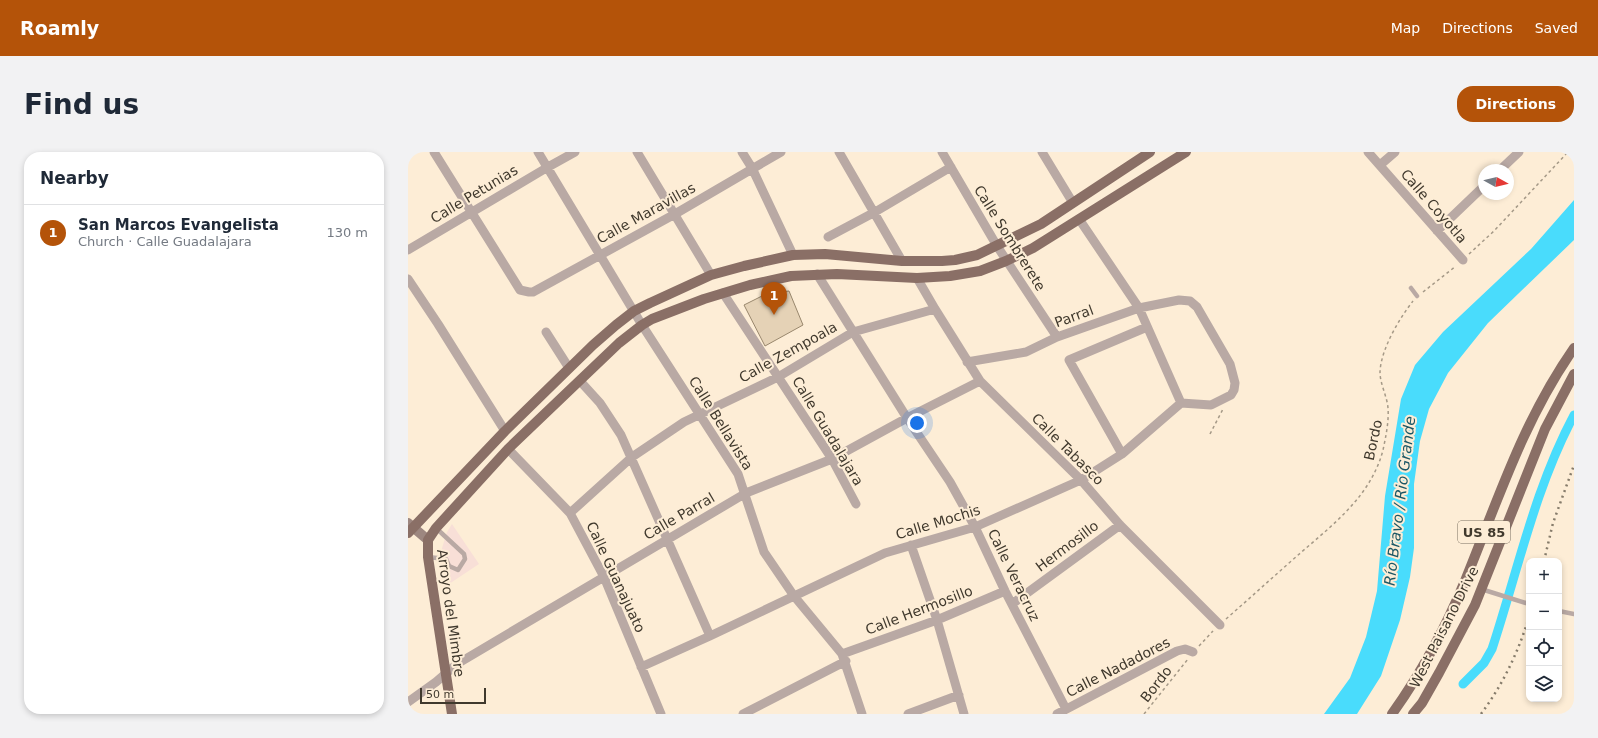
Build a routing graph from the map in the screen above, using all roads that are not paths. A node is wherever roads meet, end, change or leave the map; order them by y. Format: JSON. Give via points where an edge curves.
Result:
{"nodes":[{"id":1,"x":434,"y":152,"type":"edge"},
{"id":2,"x":538,"y":152,"type":"edge"},
{"id":3,"x":575,"y":152,"type":"edge"},
{"id":4,"x":637,"y":152,"type":"edge"},
{"id":5,"x":742,"y":152,"type":"edge"},
{"id":6,"x":781,"y":152,"type":"edge"},
{"id":7,"x":839,"y":152,"type":"edge"},
{"id":8,"x":942,"y":152,"type":"edge"},
{"id":9,"x":1042,"y":152,"type":"edge"},
{"id":10,"x":1186,"y":152,"type":"edge"},
{"id":11,"x":1368,"y":152,"type":"edge"},
{"id":12,"x":1395,"y":152,"type":"edge"},
{"id":13,"x":1519,"y":152,"type":"edge"},
{"id":14,"x":1147,"y":153,"type":"edge"},
{"id":15,"x":1506,"y":164,"type":"edge"},
{"id":16,"x":1380,"y":165,"type":"junction"},
{"id":17,"x":548,"y":166,"type":"junction"},
{"id":18,"x":951,"y":167,"type":"junction"},
{"id":19,"x":752,"y":168,"type":"junction"},
{"id":20,"x":1478,"y":192,"type":"edge"},
{"id":21,"x":1073,"y":202,"type":"junction"},
{"id":22,"x":471,"y":212,"type":"junction"},
{"id":23,"x":874,"y":212,"type":"junction"},
{"id":24,"x":675,"y":214,"type":"junction"},
{"id":25,"x":1079,"y":219,"type":"junction"},
{"id":26,"x":1437,"y":231,"type":"junction"},
{"id":27,"x":828,"y":237,"type":"dead end"},
{"id":28,"x":996,"y":246,"type":"junction"},
{"id":29,"x":408,"y":250,"type":"edge"},
{"id":30,"x":601,"y":255,"type":"junction"},
{"id":31,"x":794,"y":255,"type":"junction"},
{"id":32,"x":1463,"y":260,"type":"road end"},
{"id":33,"x":902,"y":261,"type":"junction"},
{"id":34,"x":1006,"y":261,"type":"junction"},
{"id":35,"x":817,"y":274,"type":"junction"},
{"id":36,"x":711,"y":275,"type":"junction"},
{"id":37,"x":917,"y":278,"type":"junction"},
{"id":38,"x":408,"y":279,"type":"edge"},
{"id":39,"x":1411,"y":288,"type":"dead end"},
{"id":40,"x":723,"y":293,"type":"junction"},
{"id":41,"x":1417,"y":296,"type":"road end"},
{"id":42,"x":1139,"y":308,"type":"junction"},
{"id":43,"x":935,"y":310,"type":"junction"},
{"id":44,"x":634,"y":311,"type":"junction"},
{"id":45,"x":642,"y":325,"type":"junction"},
{"id":46,"x":1147,"y":327,"type":"junction"},
{"id":47,"x":546,"y":332,"type":"dead end"},
{"id":48,"x":853,"y":332,"type":"junction"},
{"id":49,"x":1057,"y":337,"type":"junction"},
{"id":50,"x":1574,"y":348,"type":"edge"},
{"id":51,"x":967,"y":362,"type":"junction"},
{"id":52,"x":569,"y":368,"type":"junction"},
{"id":53,"x":1574,"y":374,"type":"edge"},
{"id":54,"x":778,"y":377,"type":"junction"},
{"id":55,"x":580,"y":381,"type":"junction"},
{"id":56,"x":980,"y":381,"type":"junction"},
{"id":57,"x":1181,"y":403,"type":"junction"},
{"id":58,"x":700,"y":414,"type":"junction"},
{"id":59,"x":907,"y":418,"type":"junction"},
{"id":60,"x":505,"y":431,"type":"junction"},
{"id":61,"x":508,"y":449,"type":"junction"},
{"id":62,"x":1122,"y":454,"type":"junction"},
{"id":63,"x":632,"y":457,"type":"junction"},
{"id":64,"x":832,"y":459,"type":"junction"},
{"id":65,"x":1081,"y":480,"type":"junction"},
{"id":66,"x":746,"y":493,"type":"junction"},
{"id":67,"x":856,"y":504,"type":"dead end"},
{"id":68,"x":570,"y":513,"type":"junction"},
{"id":69,"x":1120,"y":525,"type":"junction"},
{"id":70,"x":975,"y":527,"type":"junction"},
{"id":71,"x":409,"y":528,"type":"edge"},
{"id":72,"x":436,"y":528,"type":"junction"},
{"id":73,"x":666,"y":539,"type":"junction"},
{"id":74,"x":428,"y":540,"type":"junction"},
{"id":75,"x":912,"y":545,"type":"junction"},
{"id":76,"x":428,"y":556,"type":"junction"},
{"id":77,"x":604,"y":577,"type":"junction"},
{"id":78,"x":1464,"y":583,"type":"junction"},
{"id":79,"x":1481,"y":589,"type":"junction"},
{"id":80,"x":1005,"y":591,"type":"junction"},
{"id":81,"x":794,"y":596,"type":"junction"},
{"id":82,"x":1526,"y":603,"type":"edge"},
{"id":83,"x":1012,"y":604,"type":"junction"},
{"id":84,"x":1562,"y":612,"type":"edge"},
{"id":85,"x":1574,"y":614,"type":"edge"},
{"id":86,"x":937,"y":620,"type":"junction"},
{"id":87,"x":1220,"y":624,"type":"road end"},
{"id":88,"x":710,"y":636,"type":"junction"},
{"id":89,"x":1193,"y":652,"type":"road end"},
{"id":90,"x":844,"y":658,"type":"junction"},
{"id":91,"x":641,"y":666,"type":"junction"},
{"id":92,"x":445,"y":674,"type":"junction"},
{"id":93,"x":959,"y":694,"type":"junction"},
{"id":94,"x":408,"y":702,"type":"edge"},
{"id":95,"x":1066,"y":709,"type":"junction"},
{"id":96,"x":452,"y":714,"type":"edge"},
{"id":97,"x":661,"y":714,"type":"edge"},
{"id":98,"x":743,"y":714,"type":"edge"},
{"id":99,"x":862,"y":714,"type":"edge"},
{"id":100,"x":908,"y":714,"type":"edge"},
{"id":101,"x":964,"y":714,"type":"edge"},
{"id":102,"x":1057,"y":714,"type":"edge"},
{"id":103,"x":1392,"y":714,"type":"edge"},
{"id":104,"x":1413,"y":714,"type":"edge"}],
"edges":[{"from":1,"to":22,"type":"street"},
{"from":2,"to":17,"type":"street","name":"Calle Bellavista"},
{"from":3,"to":17,"type":"street","name":"Calle Petunias"},
{"from":4,"to":24,"type":"street"},
{"from":5,"to":19,"type":"street"},
{"from":6,"to":19,"type":"street","name":"Calle Maravillas"},
{"from":7,"to":23,"type":"street"},
{"from":8,"to":18,"type":"street","name":"Calle Sombrerete"},
{"from":9,"to":21,"type":"street"},
{"from":10,"to":25,"type":"main road"},
{"from":11,"to":16,"type":"street","name":"Calle Coyotla"},
{"from":12,"to":16,"type":"street"},
{"from":13,"to":15,"type":"street"},
{"from":14,"to":21,"type":"main road"},
{"from":16,"to":26,"type":"street","name":"Calle Coyotla"},
{"from":17,"to":22,"type":"street","name":"Calle Petunias"},
{"from":17,"to":30,"type":"street","name":"Calle Bellavista"},
{"from":18,"to":23,"type":"street"},
{"from":18,"to":28,"type":"street","name":"Calle Sombrerete"},
{"from":19,"to":24,"type":"street","name":"Calle Maravillas"},
{"from":19,"to":31,"type":"street"},
{"from":20,"to":26,"type":"street"},
{"from":21,"to":28,"type":"main road","via":[[1041,224]]},
{"from":22,"to":29,"type":"street","name":"Calle Petunias"},
{"from":22,"to":30,"type":"street","name":"Calle Maravillas","via":[[520,290],[524,292],[533,292]]},
{"from":23,"to":27,"type":"street"},
{"from":23,"to":33,"type":"street"},
{"from":24,"to":30,"type":"street","name":"Calle Maravillas"},
{"from":24,"to":36,"type":"street"},
{"from":25,"to":34,"type":"main road","via":[[1033,248]]},
{"from":25,"to":42,"type":"street"},
{"from":26,"to":32,"type":"street","name":"Calle Coyotla"},
{"from":28,"to":33,"type":"main road","via":[[976,255],[955,260]]},
{"from":28,"to":34,"type":"street","name":"Calle Sombrerete"},
{"from":30,"to":44,"type":"street","name":"Calle Bellavista"},
{"from":31,"to":33,"type":"main road","via":[[825,254]]},
{"from":31,"to":36,"type":"main road"},
{"from":34,"to":37,"type":"main road","via":[[980,271]]},
{"from":34,"to":49,"type":"street","name":"Calle Sombrerete"},
{"from":35,"to":37,"type":"main road"},
{"from":35,"to":40,"type":"main road","via":[[791,276]]},
{"from":35,"to":48,"type":"street","name":"Calle Veracruz"},
{"from":36,"to":44,"type":"main road"},
{"from":37,"to":43,"type":"street","name":"Calle Tabasco"},
{"from":38,"to":60,"type":"street"},
{"from":39,"to":41,"type":"lane"},
{"from":40,"to":45,"type":"main road","via":[[680,307]]},
{"from":40,"to":54,"type":"street","name":"Calle Guadalajara"},
{"from":42,"to":46,"type":"street"},
{"from":42,"to":49,"type":"street","name":"Parral"},
{"from":42,"to":57,"type":"street","name":"Parral","via":[[1179,300],[1190,301],[1197,307],[1230,364],[1235,383],[1231,395],[1210,405]]},
{"from":43,"to":48,"type":"street","name":"Calle Zempoala"},
{"from":43,"to":51,"type":"street","name":"Calle Tabasco"},
{"from":44,"to":45,"type":"street","name":"Calle Bellavista"},
{"from":44,"to":52,"type":"main road"},
{"from":45,"to":55,"type":"main road"},
{"from":45,"to":58,"type":"street","name":"Calle Bellavista"},
{"from":46,"to":57,"type":"street"},
{"from":46,"to":62,"type":"street","via":[[1069,360]]},
{"from":47,"to":52,"type":"street"},
{"from":48,"to":54,"type":"street","name":"Calle Zempoala"},
{"from":48,"to":59,"type":"street","name":"Calle Veracruz"},
{"from":49,"to":51,"type":"street","name":"Parral","via":[[1026,352]]},
{"from":50,"to":78,"type":"main road","name":"West Paisano Drive","number":"US 85","via":[[1552,381],[1525,432]]},
{"from":51,"to":56,"type":"street","name":"Calle Tabasco"},
{"from":52,"to":60,"type":"main road"},
{"from":53,"to":79,"type":"main road","name":"West Paisano Drive","number":"US 85","via":[[1545,429]]},
{"from":54,"to":58,"type":"street","name":"Calle Zempoala"},
{"from":54,"to":64,"type":"street","name":"Calle Guadalajara"},
{"from":55,"to":61,"type":"main road"},
{"from":55,"to":63,"type":"street","via":[[613,421]]},
{"from":56,"to":59,"type":"street","name":"Calle Parral"},
{"from":56,"to":65,"type":"street","name":"Calle Tabasco"},
{"from":57,"to":62,"type":"street","name":"Calle Mochis"},
{"from":58,"to":63,"type":"street","name":"Calle Zempoala"},
{"from":58,"to":66,"type":"street","name":"Calle Bellavista","via":[[738,474]]},
{"from":59,"to":64,"type":"street","name":"Calle Parral"},
{"from":59,"to":70,"type":"street","name":"Calle Veracruz","via":[[950,482]]},
{"from":60,"to":71,"type":"main road"},
{"from":61,"to":68,"type":"street","name":"Calle Guanajuato"},
{"from":61,"to":72,"type":"main road"},
{"from":62,"to":65,"type":"street","name":"Calle Mochis"},
{"from":63,"to":68,"type":"street","name":"Calle Zempoala"},
{"from":63,"to":73,"type":"street"},
{"from":64,"to":66,"type":"street","name":"Calle Parral"},
{"from":64,"to":67,"type":"street","name":"Calle Guadalajara"},
{"from":65,"to":69,"type":"street","name":"Calle Tabasco"},
{"from":65,"to":70,"type":"street","name":"Calle Mochis"},
{"from":66,"to":73,"type":"street","name":"Calle Parral"},
{"from":66,"to":81,"type":"street","name":"Calle Bellavista","via":[[764,552]]},
{"from":68,"to":77,"type":"street","name":"Calle Guanajuato"},
{"from":69,"to":83,"type":"street","name":"Hermosillo"},
{"from":69,"to":87,"type":"street","name":"Calle Tabasco"},
{"from":70,"to":75,"type":"street","name":"Calle Mochis"},
{"from":70,"to":80,"type":"street","name":"Calle Veracruz"},
{"from":71,"to":74,"type":"street"},
{"from":72,"to":74,"type":"main road"},
{"from":72,"to":76,"type":"lane","via":[[464,554],[465,559],[458,570],[449,566],[446,559]]},
{"from":73,"to":77,"type":"street","name":"Calle Parral"},
{"from":73,"to":88,"type":"street"},
{"from":74,"to":76,"type":"main road","name":"Arroyo del Mimbre"},
{"from":75,"to":81,"type":"street","name":"Calle Mochis","via":[[885,553]]},
{"from":75,"to":86,"type":"street"},
{"from":76,"to":92,"type":"main road","name":"Arroyo del Mimbre"},
{"from":77,"to":91,"type":"street","name":"Calle Guanajuato"},
{"from":77,"to":92,"type":"street","name":"Calle Parral","via":[[457,664]]},
{"from":78,"to":79,"type":"main road"},
{"from":78,"to":103,"type":"main road","name":"West Paisano Drive","number":"US 85","via":[[1438,640],[1416,680]]},
{"from":79,"to":82,"type":"lane"},
{"from":79,"to":104,"type":"main road","name":"West Paisano Drive","number":"US 85","via":[[1439,673]]},
{"from":80,"to":83,"type":"street","name":"Calle Veracruz"},
{"from":80,"to":86,"type":"street","name":"Calle Hermosillo"},
{"from":81,"to":88,"type":"street","name":"Calle Mochis"},
{"from":81,"to":90,"type":"street","name":"Calle Bellavista"},
{"from":83,"to":95,"type":"street","name":"Calle Veracruz"},
{"from":84,"to":85,"type":"lane"},
{"from":86,"to":90,"type":"street","name":"Calle Hermosillo"},
{"from":86,"to":93,"type":"street"},
{"from":88,"to":91,"type":"street","name":"Calle Mochis"},
{"from":89,"to":95,"type":"street","name":"Calle Nadadores","via":[[1177,651]]},
{"from":90,"to":98,"type":"street","name":"Calle Hermosillo"},
{"from":90,"to":99,"type":"street","name":"Calle Bellavista"},
{"from":91,"to":97,"type":"street","name":"Calle Guanajuato"},
{"from":92,"to":94,"type":"street","name":"Calle Parral"},
{"from":92,"to":96,"type":"main road","name":"Arroyo del Mimbre"},
{"from":93,"to":100,"type":"street"},
{"from":93,"to":101,"type":"street"},
{"from":95,"to":102,"type":"street","name":"Calle Nadadores"}]}
